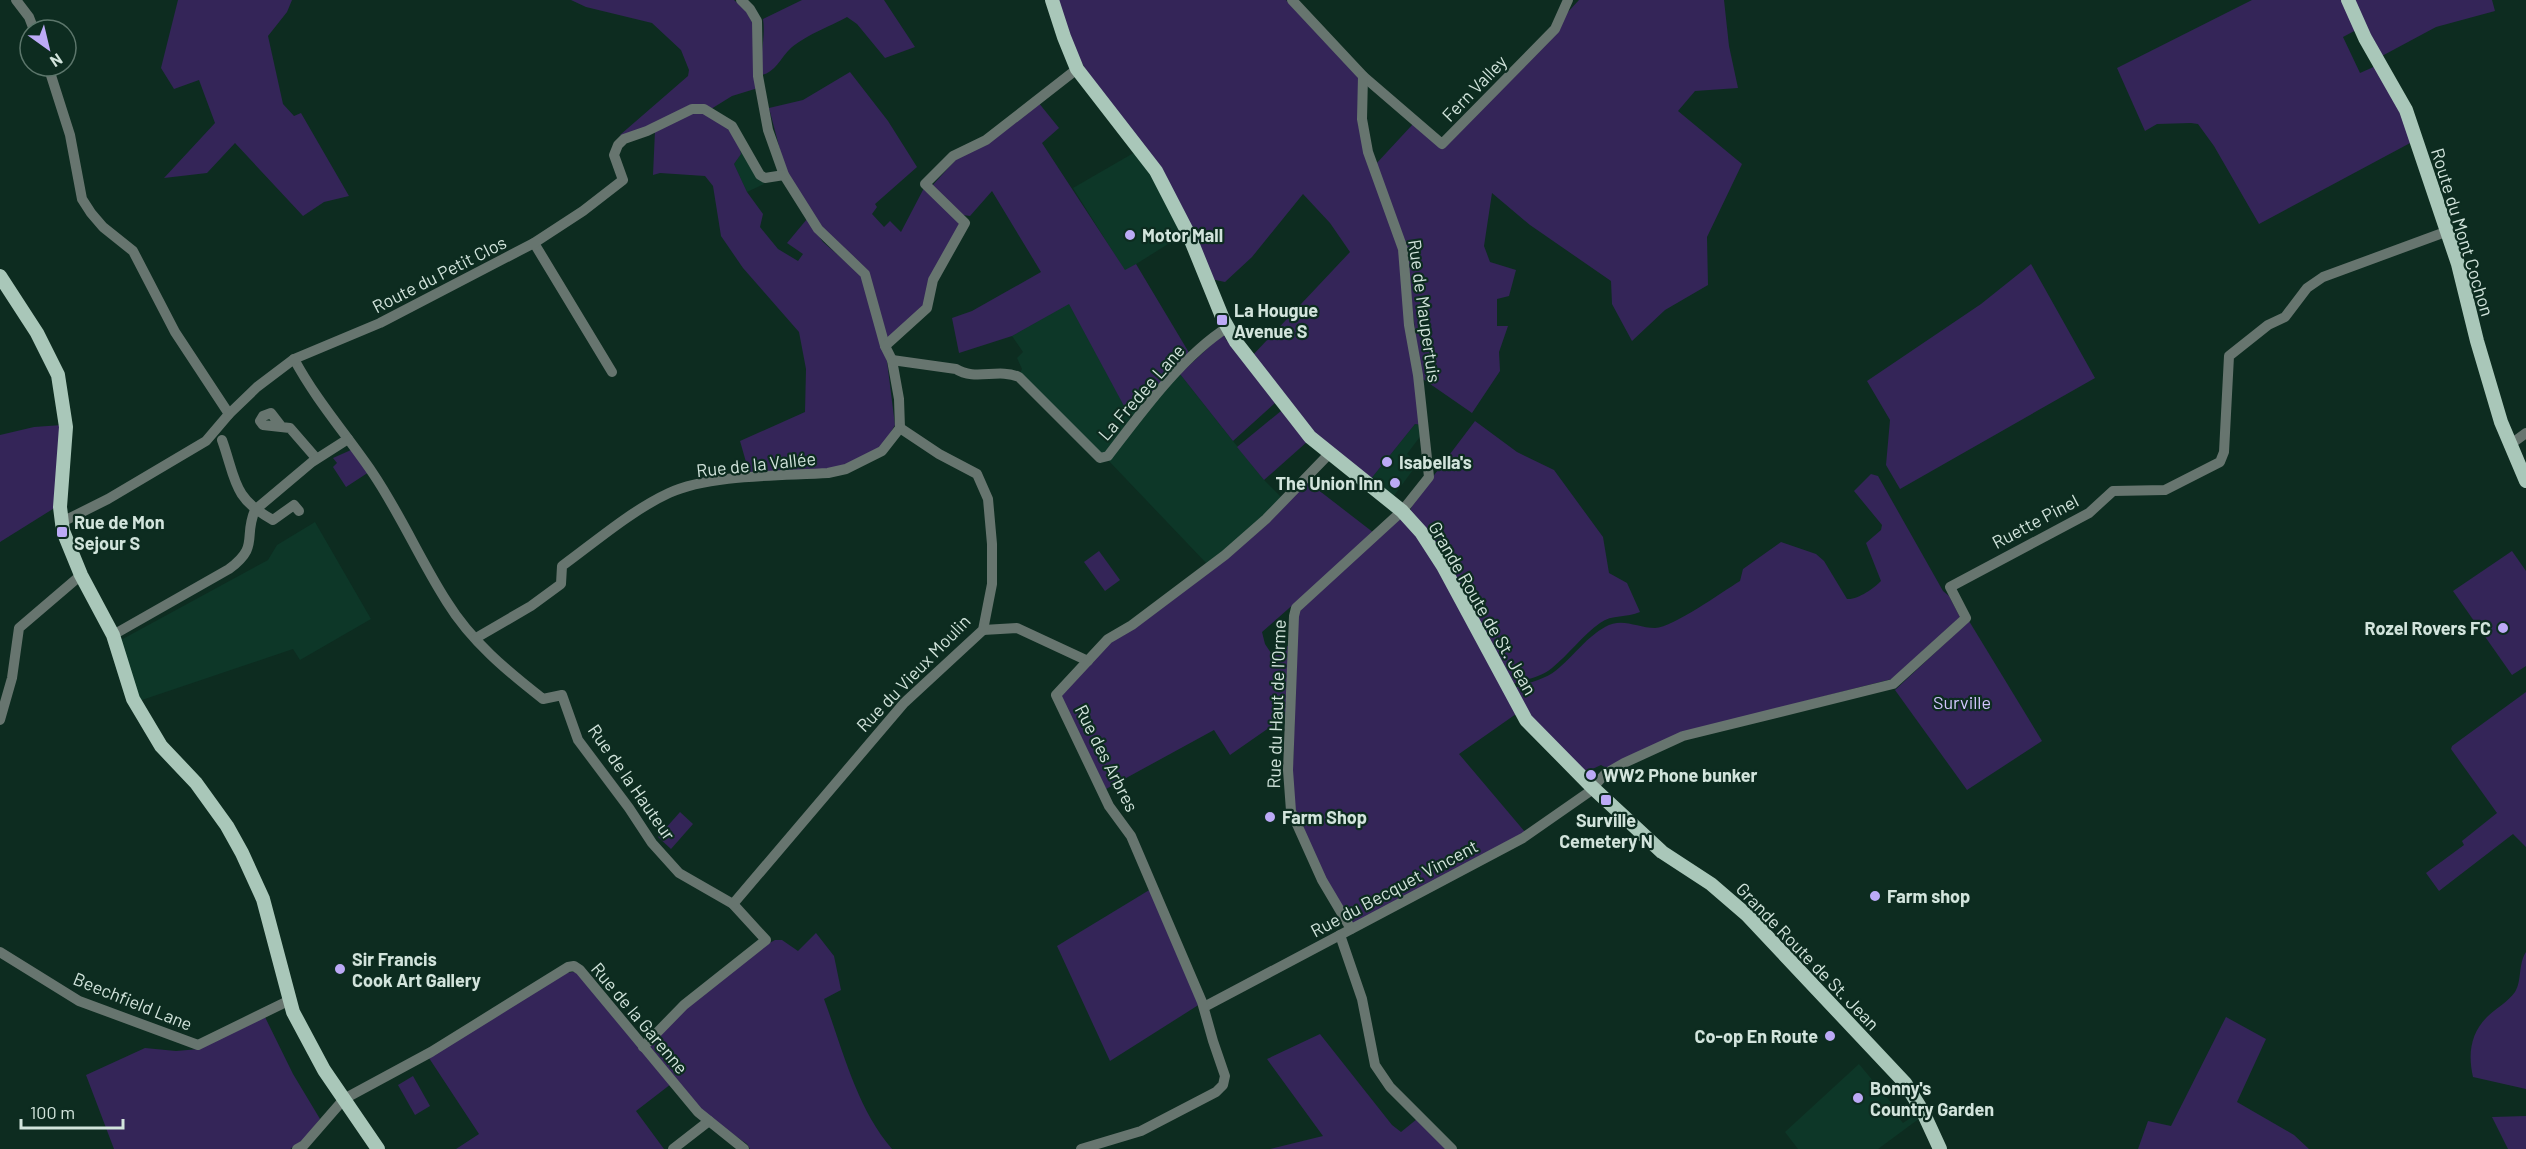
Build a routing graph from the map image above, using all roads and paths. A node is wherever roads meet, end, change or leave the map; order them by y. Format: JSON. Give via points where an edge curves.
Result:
{"nodes":[{"id":1,"x":16,"y":0,"type":"edge"},
{"id":2,"x":741,"y":0,"type":"edge"},
{"id":3,"x":1052,"y":0,"type":"edge"},
{"id":4,"x":1292,"y":0,"type":"edge"},
{"id":5,"x":1568,"y":0,"type":"edge"},
{"id":6,"x":2348,"y":0,"type":"edge"},
{"id":7,"x":29,"y":18,"type":"edge"},
{"id":8,"x":1077,"y":69,"type":"junction"},
{"id":9,"x":1363,"y":76,"type":"junction"},
{"id":10,"x":52,"y":78,"type":"edge"},
{"id":11,"x":784,"y":175,"type":"junction"},
{"id":12,"x":2448,"y":231,"type":"junction"},
{"id":13,"x":534,"y":243,"type":"junction"},
{"id":14,"x":0,"y":276,"type":"edge"},
{"id":15,"x":1228,"y":327,"type":"junction"},
{"id":16,"x":885,"y":346,"type":"junction"},
{"id":17,"x":294,"y":359,"type":"junction"},
{"id":18,"x":892,"y":360,"type":"junction"},
{"id":19,"x":612,"y":372,"type":"dead end"},
{"id":20,"x":229,"y":414,"type":"junction"},
{"id":21,"x":281,"y":426,"type":"dead end"},
{"id":22,"x":900,"y":428,"type":"junction"},
{"id":23,"x":2526,"y":433,"type":"edge"},
{"id":24,"x":348,"y":439,"type":"junction"},
{"id":25,"x":222,"y":440,"type":"dead end"},
{"id":26,"x":2511,"y":444,"type":"junction"},
{"id":27,"x":1329,"y":454,"type":"junction"},
{"id":28,"x":316,"y":458,"type":"junction"},
{"id":29,"x":2526,"y":481,"type":"edge"},
{"id":30,"x":255,"y":510,"type":"junction"},
{"id":31,"x":299,"y":511,"type":"dead end"},
{"id":32,"x":1402,"y":512,"type":"junction"},
{"id":33,"x":62,"y":522,"type":"junction"},
{"id":34,"x":81,"y":575,"type":"junction"},
{"id":35,"x":983,"y":630,"type":"junction"},
{"id":36,"x":113,"y":635,"type":"junction"},
{"id":37,"x":476,"y":638,"type":"junction"},
{"id":38,"x":1088,"y":661,"type":"junction"},
{"id":39,"x":0,"y":672,"type":"edge"},
{"id":40,"x":12,"y":678,"type":"junction"},
{"id":41,"x":0,"y":720,"type":"edge"},
{"id":42,"x":1592,"y":787,"type":"junction"},
{"id":43,"x":733,"y":904,"type":"junction"},
{"id":44,"x":1351,"y":929,"type":"junction"},
{"id":45,"x":1340,"y":935,"type":"junction"},
{"id":46,"x":0,"y":952,"type":"edge"},
{"id":47,"x":288,"y":1001,"type":"junction"},
{"id":48,"x":1204,"y":1007,"type":"junction"},
{"id":49,"x":643,"y":1047,"type":"junction"},
{"id":50,"x":344,"y":1099,"type":"junction"},
{"id":51,"x":709,"y":1122,"type":"junction"},
{"id":52,"x":695,"y":1134,"type":"junction"},
{"id":53,"x":297,"y":1149,"type":"edge"},
{"id":54,"x":378,"y":1149,"type":"edge"},
{"id":55,"x":673,"y":1149,"type":"edge"},
{"id":56,"x":693,"y":1149,"type":"edge"},
{"id":57,"x":744,"y":1149,"type":"edge"},
{"id":58,"x":1081,"y":1149,"type":"edge"},
{"id":59,"x":1452,"y":1149,"type":"edge"},
{"id":60,"x":1940,"y":1149,"type":"edge"}],
"edges":[{"from":1,"to":7,"type":"street"},
{"from":2,"to":11,"type":"street","via":[[758,21],[758,76],[768,130]]},
{"from":3,"to":8,"type":"main road","name":"Grande Route de St. Jean"},
{"from":4,"to":9,"type":"street"},
{"from":5,"to":9,"type":"street","name":"Fern Valley","via":[[1555,29],[1442,144]]},
{"from":6,"to":12,"type":"main road","name":"Route du Mont Cochon","via":[[2406,110]]},
{"from":8,"to":15,"type":"main road","name":"Grande Route de St. Jean","via":[[1156,171],[1188,233]]},
{"from":8,"to":16,"type":"street","via":[[986,140],[953,156],[925,184],[965,223],[933,280],[927,308]]},
{"from":9,"to":32,"type":"street","name":"Rue de Maupertuis","via":[[1362,119],[1368,152],[1403,249],[1429,477]]},
{"from":10,"to":20,"type":"street","via":[[70,135],[82,199],[103,227],[133,250],[175,332]]},
{"from":11,"to":13,"type":"street","name":"Route du Petit Clos","via":[[760,175],[732,126],[704,109],[692,108],[624,139],[614,155],[621,183]]},
{"from":11,"to":16,"type":"street","via":[[818,229],[865,274]]},
{"from":12,"to":26,"type":"main road","name":"Route du Mont Cochon","via":[[2477,341]]},
{"from":12,"to":42,"type":"street","name":"Ruette Pinel","via":[[2323,277],[2307,288],[2285,317],[2268,325],[2229,356],[2224,452],[2220,462],[2165,490],[2113,491],[2089,513],[1950,587],[1966,618],[1893,684],[1683,736],[1624,763]]},
{"from":13,"to":17,"type":"street","name":"Route du Petit Clos","via":[[380,323]]},
{"from":13,"to":19,"type":"street"},
{"from":14,"to":33,"type":"main road","via":[[37,333],[58,375],[66,427]]},
{"from":15,"to":18,"type":"street","name":"La Fredee Lane","via":[[1178,372],[1108,456],[1100,458],[1019,377],[1008,372],[964,375],[956,369]]},
{"from":15,"to":27,"type":"main road","name":"Grande Route de St. Jean","via":[[1282,404]]},
{"from":16,"to":18,"type":"street"},
{"from":17,"to":20,"type":"street","name":"Route du Petit Clos"},
{"from":17,"to":24,"type":"street","name":"Rue de la Hauteur"},
{"from":18,"to":22,"type":"street"},
{"from":20,"to":33,"type":"street","name":"Route du Petit Clos","via":[[206,441]]},
{"from":21,"to":28,"type":"street","via":[[290,428]]},
{"from":22,"to":35,"type":"street","name":"Rue du Vieux Moulin","via":[[977,474],[988,499],[992,584]]},
{"from":22,"to":37,"type":"street","name":"Rue de la Vallée","via":[[882,452],[846,469],[710,482],[670,492],[562,566],[561,584]]},
{"from":23,"to":26,"type":"street"},
{"from":24,"to":28,"type":"street"},
{"from":24,"to":37,"type":"street","name":"Rue de la Hauteur","via":[[372,472],[447,604]]},
{"from":25,"to":30,"type":"street","via":[[240,493]]},
{"from":26,"to":29,"type":"main road","name":"Route du Mont Cochon"},
{"from":27,"to":32,"type":"main road","name":"Grande Route de St. Jean"},
{"from":27,"to":38,"type":"street","name":"Rue des Arbres","via":[[1225,555],[1108,639]]},
{"from":28,"to":30,"type":"street"},
{"from":30,"to":31,"type":"street","via":[[273,520],[294,505]]},
{"from":30,"to":36,"type":"street","via":[[251,518],[251,543],[244,558]]},
{"from":32,"to":42,"type":"main road","name":"Grande Route de St. Jean","via":[[1421,532],[1443,567],[1526,720]]},
{"from":32,"to":44,"type":"street","name":"Rue du Haut de l'Orme","via":[[1296,608],[1294,616],[1288,770],[1291,811],[1322,880]]},
{"from":33,"to":34,"type":"main road"},
{"from":34,"to":36,"type":"main road"},
{"from":34,"to":40,"type":"street","via":[[20,628]]},
{"from":35,"to":38,"type":"street","via":[[1017,628]]},
{"from":35,"to":43,"type":"street","name":"Rue du Vieux Moulin","via":[[904,703]]},
{"from":36,"to":47,"type":"main road","via":[[132,699],[144,721],[161,746],[196,783],[242,853],[268,914]]},
{"from":37,"to":43,"type":"street","name":"Rue de la Hauteur","via":[[504,669],[543,699],[562,695],[578,740],[652,843],[679,873]]},
{"from":38,"to":48,"type":"street","name":"Rue des Arbres","via":[[1056,695],[1109,806],[1131,836]]},
{"from":39,"to":40,"type":"street"},
{"from":40,"to":41,"type":"street"},
{"from":42,"to":44,"type":"street","name":"Rue du Becquet Vincent","via":[[1523,838]]},
{"from":42,"to":60,"type":"main road","name":"Grande Route de St. Jean","via":[[1662,852],[1711,884],[1747,915],[1905,1083]]},
{"from":43,"to":49,"type":"street","name":"Rue de la Hauteur","via":[[766,940],[684,1005]]},
{"from":44,"to":45,"type":"street","name":"Rue du Becquet Vincent"},
{"from":45,"to":48,"type":"street","name":"Rue du Becquet Vincent"},
{"from":45,"to":59,"type":"street","via":[[1362,999],[1375,1065],[1390,1087]]},
{"from":46,"to":47,"type":"street","name":"Beechfield Lane","via":[[80,1001],[198,1045]]},
{"from":47,"to":50,"type":"main road"},
{"from":48,"to":58,"type":"street","via":[[1226,1076],[1223,1085],[1141,1131]]},
{"from":49,"to":50,"type":"street","name":"Rue de la Garenne","via":[[574,966]]},
{"from":49,"to":51,"type":"street","name":"Rue de la Garenne"},
{"from":50,"to":53,"type":"street"},
{"from":50,"to":54,"type":"main road"},
{"from":51,"to":52,"type":"street"},
{"from":51,"to":57,"type":"street","name":"Rue de la Garenne"},
{"from":52,"to":55,"type":"street"},
{"from":52,"to":56,"type":"street"}]}
